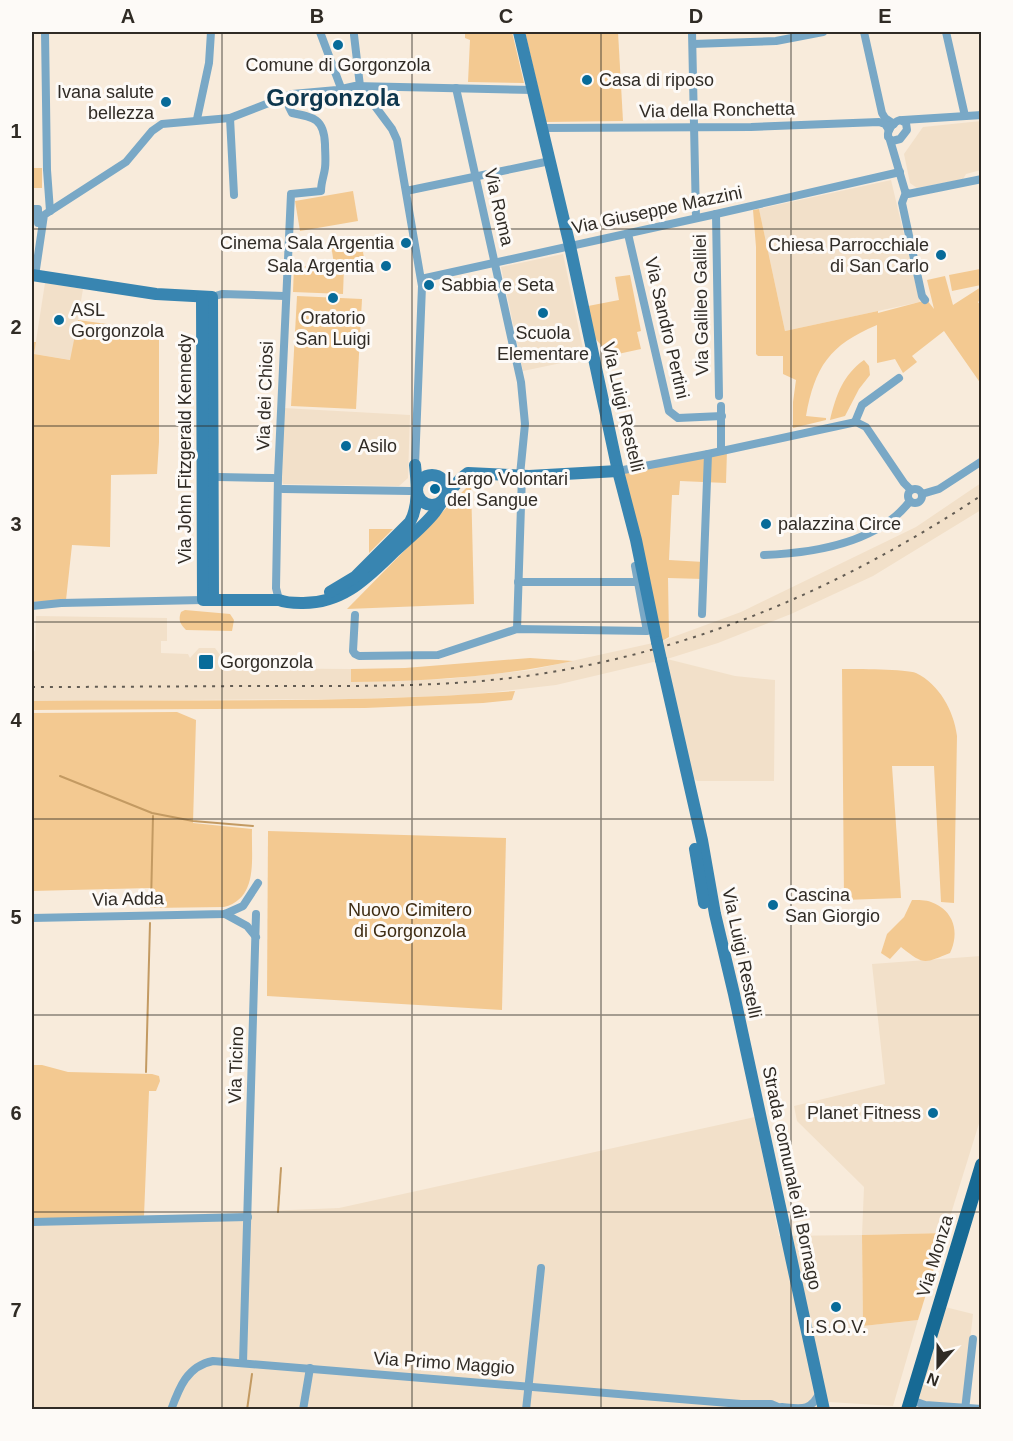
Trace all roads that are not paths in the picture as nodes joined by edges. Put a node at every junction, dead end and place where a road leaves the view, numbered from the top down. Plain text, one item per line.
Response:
1 (45, 32) edge
2 (211, 32) edge
3 (320, 32) edge
4 (519, 32) edge
5 (692, 32) edge
6 (823, 32) edge
7 (864, 32) edge
8 (946, 32) edge
9 (354, 33) edge
10 (693, 44) junction
11 (360, 86) junction
12 (341, 88) junction
13 (456, 88) junction
14 (533, 90) junction
15 (287, 101) junction
16 (981, 115) edge
17 (965, 116) junction
18 (230, 118) junction
19 (197, 119) junction
20 (921, 120) junction
21 (895, 125) junction
22 (542, 128) junction
23 (694, 128) junction
24 (904, 134) junction
25 (890, 140) junction
26 (897, 159) junction
27 (549, 161) junction
28 (900, 172) junction
29 (476, 176) junction
30 (981, 179) edge
31 (406, 191) junction
32 (906, 192) junction
33 (234, 195) dead end
34 (40, 213) edge
35 (716, 214) junction
36 (696, 218) junction
37 (628, 234) junction
38 (570, 246) junction
39 (495, 262) junction
40 (33, 267) edge
41 (421, 279) junction
42 (285, 296) junction
43 (207, 297) junction
44 (925, 300) dead end
45 (899, 378) dead end
46 (719, 396) dead end
47 (721, 406) dead end
48 (722, 416) junction
49 (855, 422) junction
50 (721, 451) junction
51 (708, 454) junction
52 (981, 461) edge
53 (415, 465) joint
54 (618, 471) junction
55 (521, 475) junction
56 (218, 477) dead end
57 (273, 478) dead end
58 (283, 489) dead end
59 (414, 490) junction
60 (911, 490) junction
61 (922, 494) junction
62 (444, 498) junction
63 (910, 501) junction
64 (764, 555) dead end
65 (635, 566) dead end
66 (518, 582) junction
67 (639, 582) junction
68 (208, 600) junction
69 (279, 600) junction
70 (32, 606) edge
71 (702, 614) dead end
72 (355, 615) dead end
73 (518, 629) junction
74 (258, 883) dead end
75 (238, 910) junction
76 (225, 914) junction
77 (256, 914) junction
78 (32, 918) edge
79 (240, 922) junction
80 (256, 938) junction
81 (741, 1031) joint
82 (981, 1165) edge
83 (248, 1217) junction
84 (32, 1222) edge
85 (541, 1268) dead end
86 (974, 1339) dead end
87 (243, 1363) junction
88 (310, 1368) junction
89 (528, 1386) junction
90 (820, 1391) junction
91 (741, 1404) junction
92 (909, 1405) edge
93 (784, 1408) edge
94 (965, 1409) edge
95 (981, 1409) edge
96 (171, 1410) edge
97 (303, 1410) edge
98 (526, 1410) edge
99 (755, 1410) edge
100 (824, 1410) edge

1 - 34 street
2 - 19 street
3 - 12 street
4 - 14 street, Via Luigi Restelli
5 - 10 street
6 - 10 street
7 - 21 street
8 - 17 street
9 - 11 street
10 - 23 street
11 - 12 street
11 - 13 street
11 - 31 street
12 - 15 street
13 - 14 street
13 - 29 street, Via Roma
14 - 22 street, Via Luigi Restelli
15 - 18 street
15 - 42 street, Via dei Chiosi
16 - 17 street, Via della Ronchetta
17 - 20 street, Via della Ronchetta
18 - 19 street
18 - 33 street
19 - 34 street
20 - 21 street, Via della Ronchetta
20 - 24 street
21 - 23 street, Via della Ronchetta
21 - 24 street
21 - 25 street
22 - 23 street, Via della Ronchetta
22 - 27 street, Via Luigi Restelli
23 - 36 street
24 - 25 street
24 - 26 street
25 - 26 street
26 - 28 street
27 - 29 street
27 - 38 street, Via Luigi Restelli
28 - 32 street
28 - 35 street, Via Giuseppe Mazzini
29 - 31 street
29 - 39 street, Via Roma
30 - 32 street
31 - 41 street
32 - 44 street
34 - 40 street
34 - 40 street
35 - 36 street, Via Giuseppe Mazzini
35 - 46 street, Via Galileo Galilei
36 - 37 street, Via Giuseppe Mazzini
37 - 38 street, Via Giuseppe Mazzini
37 - 48 street, Via Sandro Pertini
38 - 39 street, Via Giuseppe Mazzini
38 - 54 street, Via Luigi Restelli
39 - 41 street, Via Giuseppe Mazzini
39 - 55 street, Via Roma
40 - 43 street
41 - 53 street
42 - 43 street
42 - 69 street, Via dei Chiosi
43 - 68 street, Via John Fitzgerald Kennedy
45 - 49 street
47 - 48 street
48 - 50 street
49 - 50 street
49 - 60 street
50 - 51 street
51 - 54 street
51 - 71 street
52 - 61 street
53 - 59 street
54 - 55 street
54 - 81 street, Via Luigi Restelli, bridge
55 - 62 street
55 - 66 street, Via Roma
56 - 57 street
58 - 59 street
59 - 62 street
59 - 62 street
59 - 69 street
60 - 61 street
60 - 63 street
61 - 63 street
62 - 69 street
63 - 64 street
65 - 67 street
66 - 67 street
66 - 73 street, Via Roma
67 - 73 street
68 - 69 street
68 - 70 street
72 - 73 street
74 - 75 street
75 - 76 street, Via Adda
75 - 77 street, Via Adda
76 - 78 street, Via Adda
76 - 79 street, Via Adda
77 - 79 street
77 - 80 street, Via Ticino
79 - 80 street, Via Adda
80 - 83 street, Via Ticino
81 - 90 street, Strada comunale di Bornago
82 - 92 main road, Via Monza
83 - 84 street
83 - 87 street, Via Ticino
85 - 89 street
86 - 94 street
87 - 88 street, Via Primo Maggio
87 - 96 street, Via Primo Maggio
88 - 89 street, Via Primo Maggio
88 - 97 street
89 - 91 street, Via Primo Maggio
89 - 98 street
90 - 93 street, Via Primo Maggio
90 - 100 street, Strada comunale di Bornago
91 - 93 street, Via Primo Maggio
91 - 99 street, Via Primo Maggio
92 - 94 street
94 - 95 street

